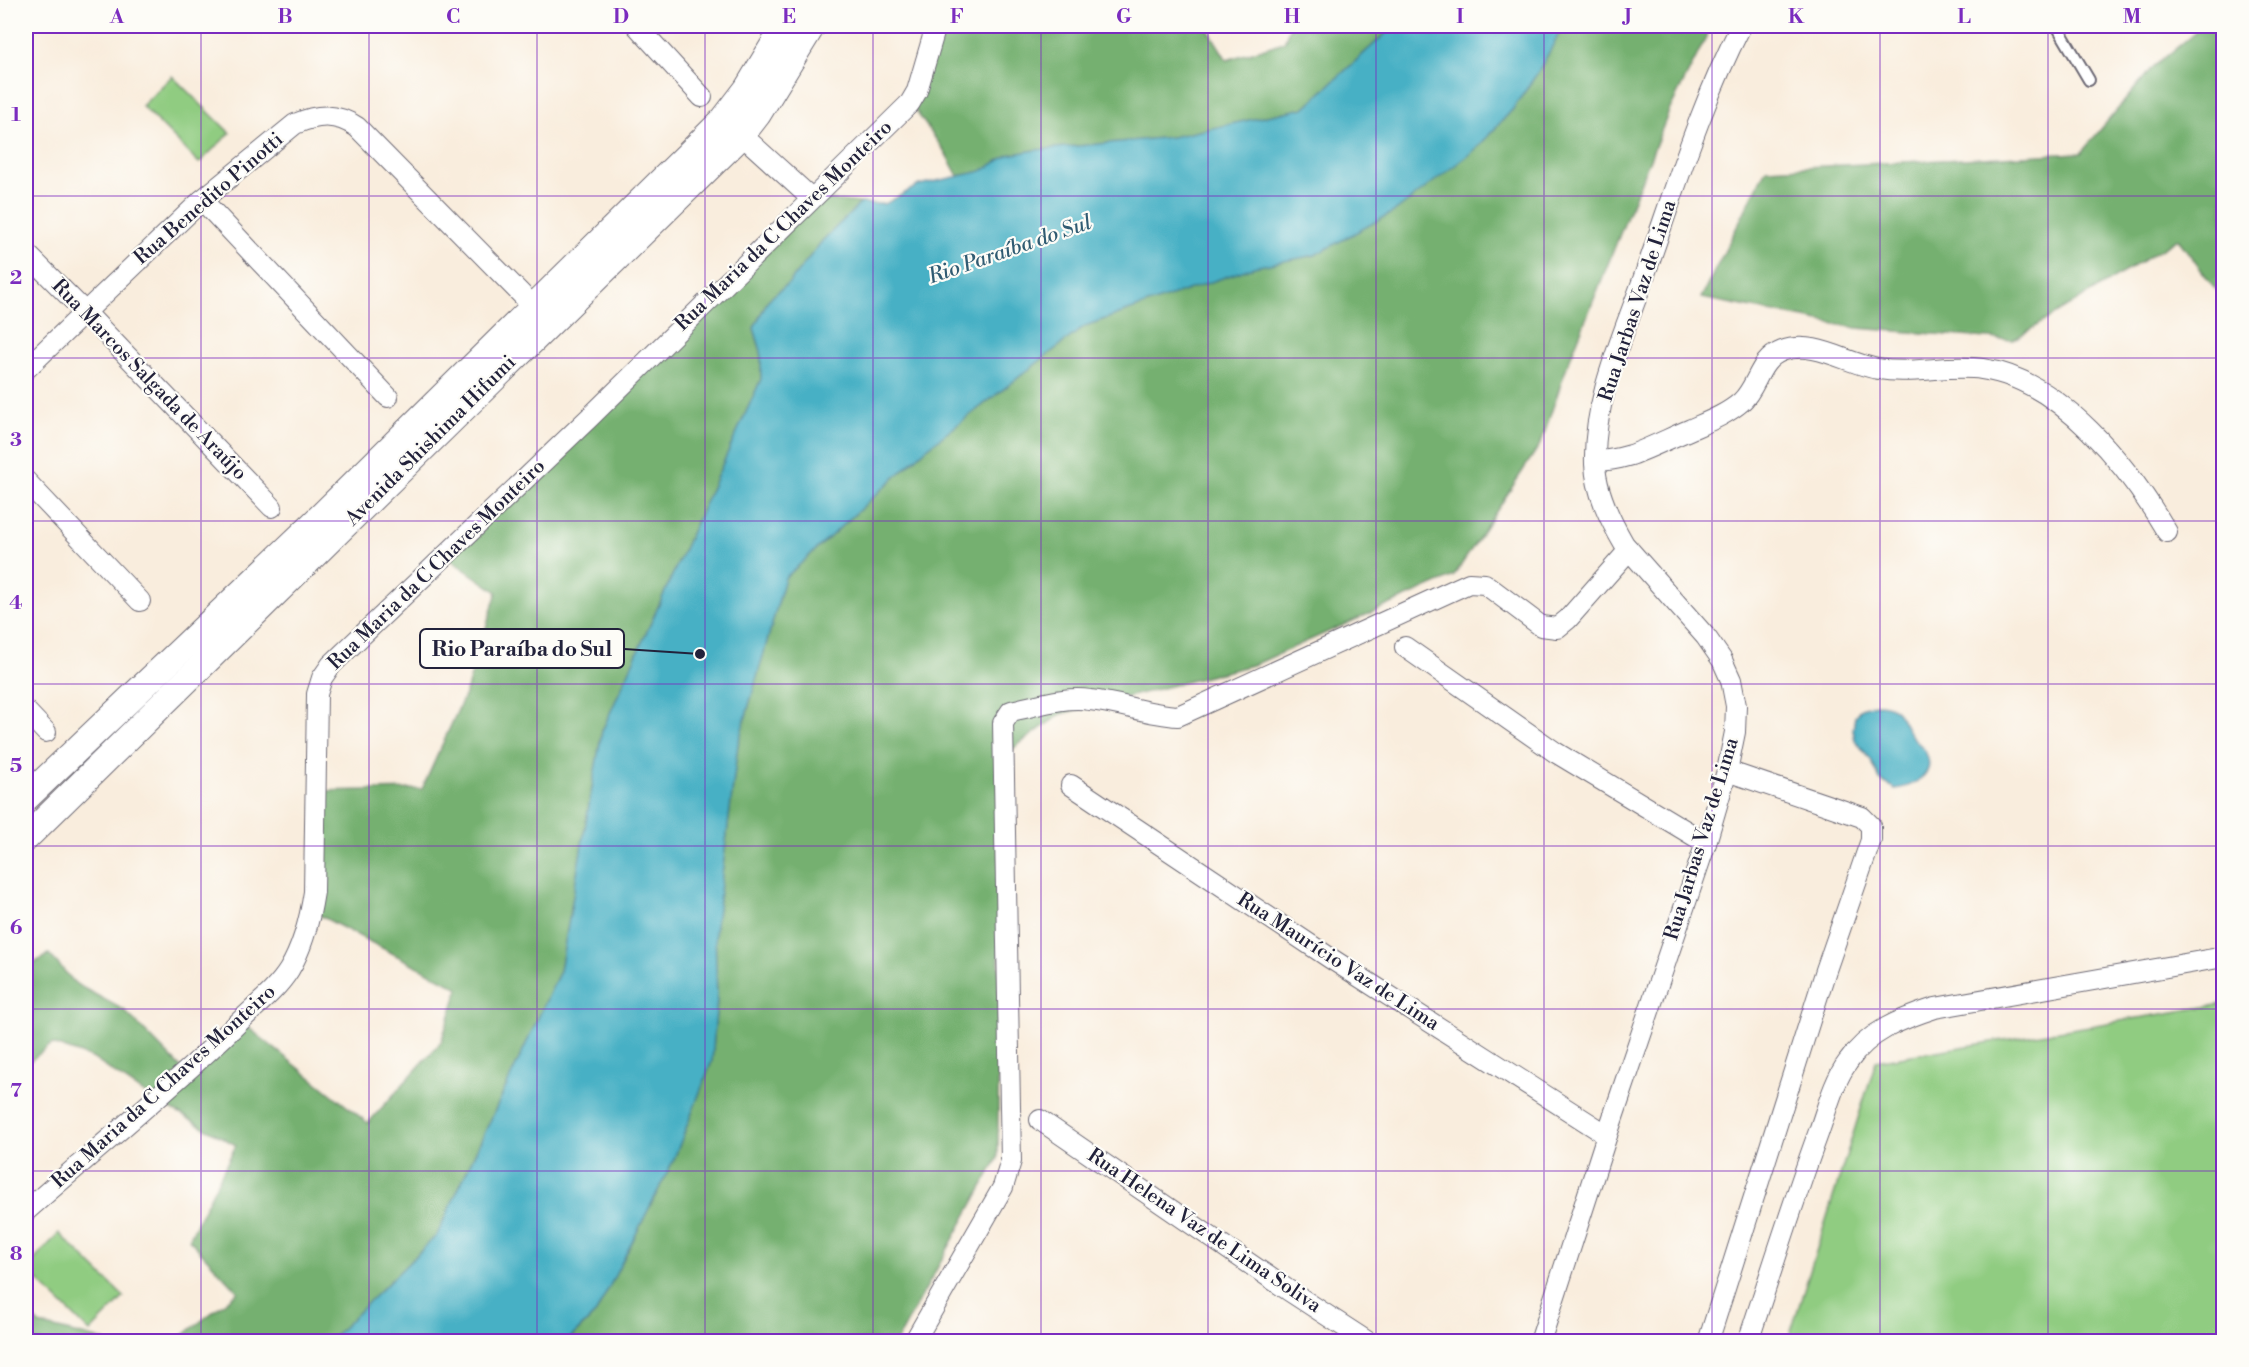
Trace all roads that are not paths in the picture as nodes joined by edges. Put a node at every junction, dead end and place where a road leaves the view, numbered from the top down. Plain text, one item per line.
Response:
1 (637, 26) edge
2 (785, 26) edge
3 (812, 26) edge
4 (936, 26) edge
5 (1741, 26) edge
6 (2057, 26) edge
7 (2089, 80) dead end
8 (702, 97) dead end
9 (732, 127) junction
10 (811, 198) junction
11 (202, 200) junction
12 (26, 253) edge
13 (533, 306) junction
14 (85, 312) junction
15 (26, 369) edge
16 (388, 397) dead end
17 (1595, 462) junction
18 (26, 481) edge
19 (272, 507) dead end
20 (2168, 532) dead end
21 (1629, 550) junction
22 (140, 601) dead end
23 (1405, 647) dead end
24 (26, 711) edge
25 (46, 732) dead end
26 (1727, 771) junction
27 (1071, 785) dead end
28 (26, 798) edge
29 (26, 838) edge
30 (1706, 843) junction
31 (2223, 957) edge
32 (1040, 1120) dead end
33 (1607, 1135) junction
34 (26, 1211) edge
35 (914, 1341) edge
36 (1368, 1341) edge
37 (1540, 1341) edge
38 (1708, 1341) edge
39 (1748, 1341) edge

1 - 8 street
2 - 9 street, Avenida Shishima Hifumi
3 - 9 street, Avenida Shishima Hifumi
4 - 10 street, Rua Maria da C Chaves Monteiro
5 - 17 street, Rua Jarbas Vaz de Lima
6 - 7 lane
9 - 10 street
9 - 13 street, Avenida Shishima Hifumi
9 - 29 street, Avenida Shishima Hifumi
10 - 34 street, Rua Maria da C Chaves Monteiro
11 - 13 street, Rua Benedito Pinotti
11 - 14 street, Rua Benedito Pinotti
11 - 16 street
12 - 14 street, Rua Marcos Salgada de Araújo
13 - 28 street, Avenida Shishima Hifumi
14 - 15 street, Rua Benedito Pinotti
14 - 19 street, Rua Marcos Salgada de Araújo
17 - 20 street
17 - 21 street, Rua Jarbas Vaz de Lima
18 - 22 street
21 - 26 street, Rua Jarbas Vaz de Lima
21 - 35 street
23 - 30 street
24 - 25 street
26 - 30 street, Rua Jarbas Vaz de Lima
26 - 38 street
27 - 33 street, Rua Maurício Vaz de Lima
30 - 33 street, Rua Jarbas Vaz de Lima
31 - 39 street
32 - 36 street, Rua Helena Vaz de Lima Soliva
33 - 37 street, Rua Jarbas Vaz de Lima

